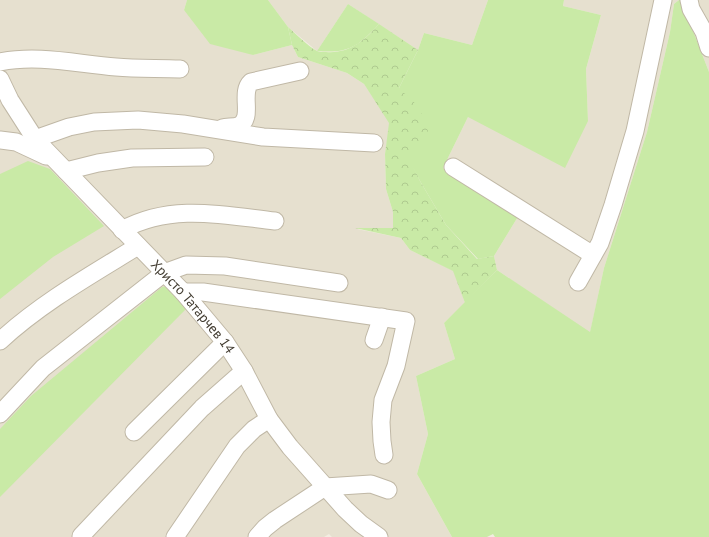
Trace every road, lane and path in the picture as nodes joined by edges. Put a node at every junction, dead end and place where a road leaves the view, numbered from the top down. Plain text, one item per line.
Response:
1 (663, 0) edge
2 (689, 0) edge
3 (706, 32) edge
4 (709, 48) edge
5 (0, 62) edge
6 (180, 69) dead end
7 (300, 71) dead end
8 (0, 79) edge
9 (5, 98) edge
10 (206, 128) junction
11 (35, 139) junction
12 (0, 140) edge
13 (374, 143) dead end
14 (205, 157) dead end
15 (60, 165) junction
16 (452, 167) dead end
17 (275, 221) dead end
18 (122, 230) junction
19 (138, 246) junction
20 (593, 255) junction
21 (164, 273) junction
22 (578, 282) dead end
23 (338, 283) dead end
24 (183, 292) junction
25 (382, 317) junction
26 (374, 340) dead end
27 (0, 341) edge
28 (225, 342) junction
29 (244, 371) junction
30 (0, 414) edge
31 (269, 419) junction
32 (134, 432) dead end
33 (384, 455) dead end
34 (325, 487) junction
35 (388, 490) dead end
36 (81, 536) dead end
37 (175, 537) edge
38 (257, 537) edge
39 (379, 537) edge

1 - 20 street
2 - 3 street
3 - 4 street
5 - 6 street
7 - 10 street
8 - 9 street, Христо Татарчев 14
9 - 11 street, Христо Татарчев 14
10 - 11 street
10 - 13 street
11 - 15 street, Христо Татарчев 14
12 - 15 street
14 - 15 street
15 - 18 street, Христо Татарчев 14
16 - 20 street
17 - 18 street
18 - 19 street, Христо Татарчев 14
19 - 21 street, Христо Татарчев 14
19 - 27 street
20 - 22 street
21 - 23 street
21 - 24 street, Христо Татарчев 14
21 - 30 street
24 - 25 street
24 - 28 street, Христо Татарчев 14
25 - 26 street
25 - 33 street
28 - 29 street, Христо Татарчев 14
28 - 32 street
29 - 31 street, Христо Татарчев 14
29 - 36 street
31 - 34 street, Христо Татарчев 14
31 - 37 street
34 - 35 street
34 - 38 street
34 - 39 street, Христо Татарчев 14

